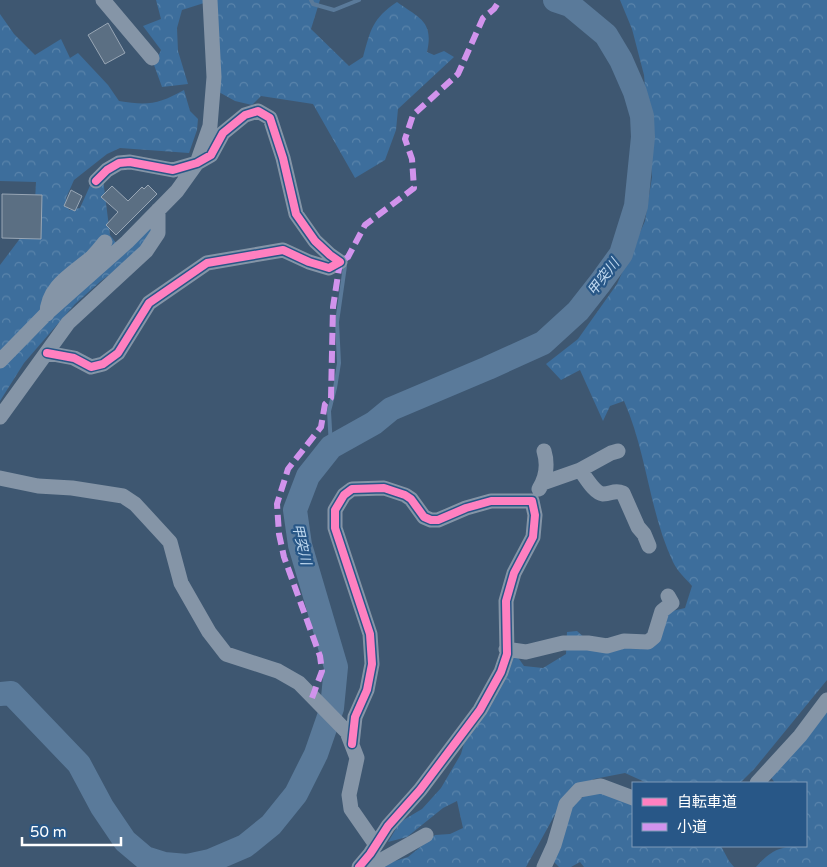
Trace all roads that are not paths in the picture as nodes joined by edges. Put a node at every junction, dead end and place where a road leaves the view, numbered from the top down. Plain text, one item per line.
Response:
1 (103, 0) edge
2 (210, 0) edge
3 (152, 58) dead end
4 (197, 163) junction
5 (96, 180) dead end
6 (158, 210) junction
7 (105, 242) dead end
8 (46, 314) junction
9 (47, 353) junction
10 (0, 361) edge
11 (0, 417) edge
12 (544, 451) dead end
13 (618, 451) dead end
14 (580, 470) junction
15 (0, 478) edge
16 (543, 483) junction
17 (532, 501) junction
18 (648, 546) dead end
19 (668, 596) dead end
20 (506, 649) junction
21 (827, 700) edge
22 (350, 738) junction
23 (758, 782) edge
24 (632, 798) edge
25 (426, 835) dead end
26 (376, 845) junction
27 (361, 866) edge
28 (544, 867) edge

1 - 3 street
2 - 4 street
4 - 5 street
4 - 6 street
4 - 9 street
6 - 8 street
6 - 9 street
7 - 8 street
8 - 10 street
9 - 11 street
12 - 16 street
13 - 14 street
14 - 16 street
14 - 18 street
15 - 22 street
16 - 17 street
17 - 20 street
17 - 22 street
19 - 20 street
20 - 26 street
21 - 23 street
22 - 26 street
24 - 28 street
25 - 27 street
26 - 27 street

